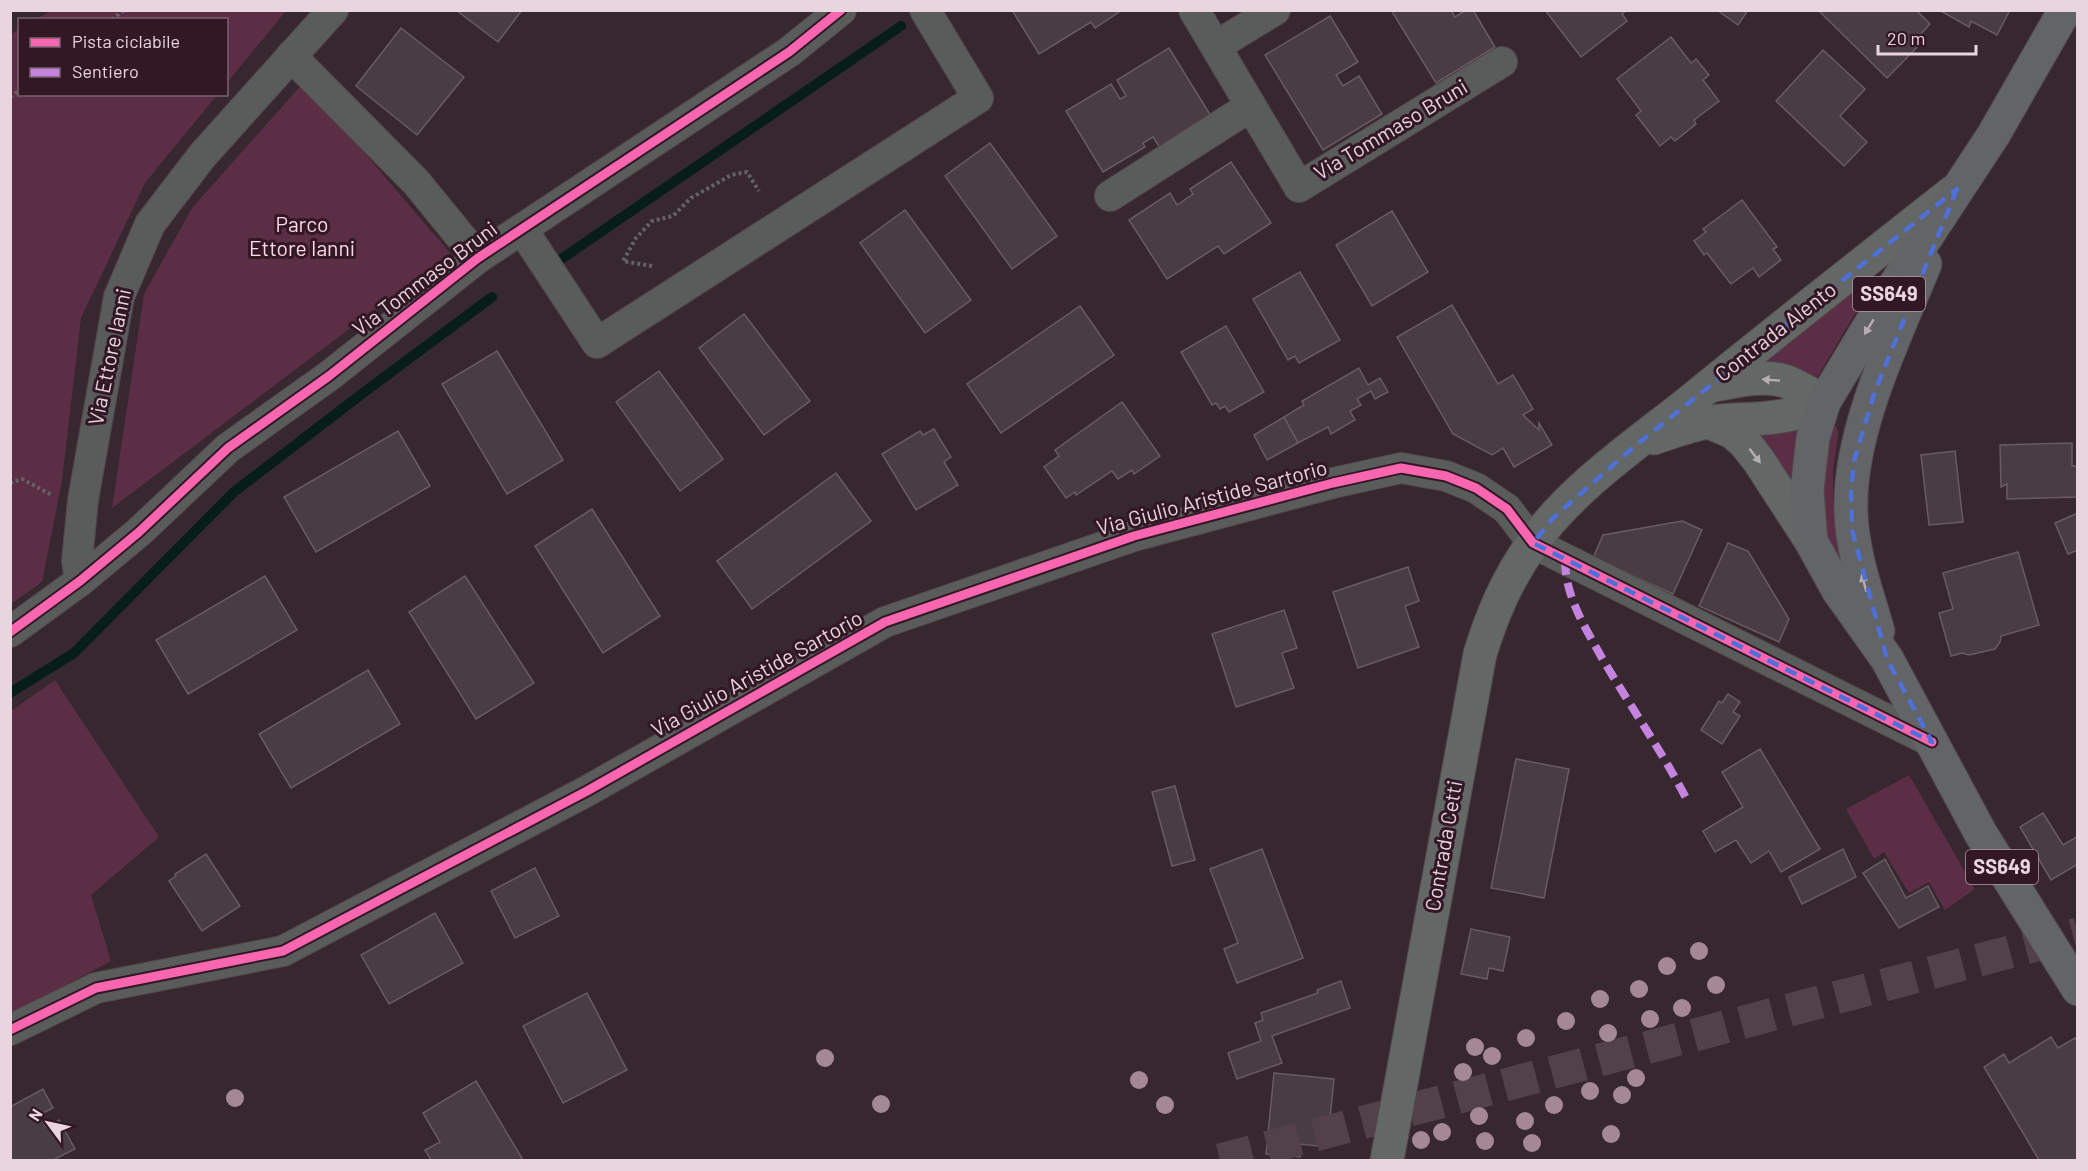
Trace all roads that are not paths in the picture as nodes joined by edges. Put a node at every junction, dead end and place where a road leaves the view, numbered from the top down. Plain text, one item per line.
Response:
1 (333, 10) edge
2 (841, 10) edge
3 (925, 10) edge
4 (1194, 10) edge
5 (1275, 10) edge
6 (2064, 10) edge
7 (1216, 46) junction
8 (291, 56) junction
9 (1502, 62) dead end
10 (1251, 106) junction
11 (1957, 189) junction
12 (1110, 196) dead end
13 (522, 229) junction
14 (478, 258) junction
15 (1886, 362) junction
16 (1708, 387) junction
17 (1824, 402) junction
18 (1709, 422) junction
19 (1636, 445) junction
20 (1854, 461) junction
21 (1811, 541) junction
22 (1533, 543) junction
23 (80, 580) junction
24 (10, 632) edge
25 (1887, 659) junction
26 (1932, 742) junction
27 (2074, 974) edge
28 (10, 1030) edge
29 (1387, 1161) edge

1 - 8 street, Via Ettore Ianni
2 - 13 street, Via Tommaso Bruni
3 - 13 street
4 - 7 street, Via Tommaso Bruni
5 - 7 street
6 - 11 main road, SS649
7 - 10 street, Via Tommaso Bruni
8 - 14 street
8 - 23 street, Via Ettore Ianni
9 - 10 street, Via Tommaso Bruni
10 - 12 street
11 - 15 main road, SS649
11 - 16 main road, Contrada Alento
11 -> 17 main road, SS649
13 - 14 street, Via Tommaso Bruni
14 - 23 street, Via Tommaso Bruni
15 - 17 main road, SS649
15 - 20 main road, SS649
17 -> 16 main road, Contrada Alento
16 - 19 main road, Contrada Alento
17 - 18 main road, Contrada Alento
17 - 20 main road, SS649
17 - 21 main road, SS649
18 - 19 main road, Contrada Alento
18 -> 21 main road
19 - 22 main road, Contrada Alento
25 -> 20 main road, SS649
21 - 25 main road, SS649
22 - 26 street
22 - 28 street, Via Giulio Aristide Sartorio
22 - 29 main road, Contrada Cetti
23 - 24 street
25 - 26 main road, SS649
26 - 27 main road, SS649

